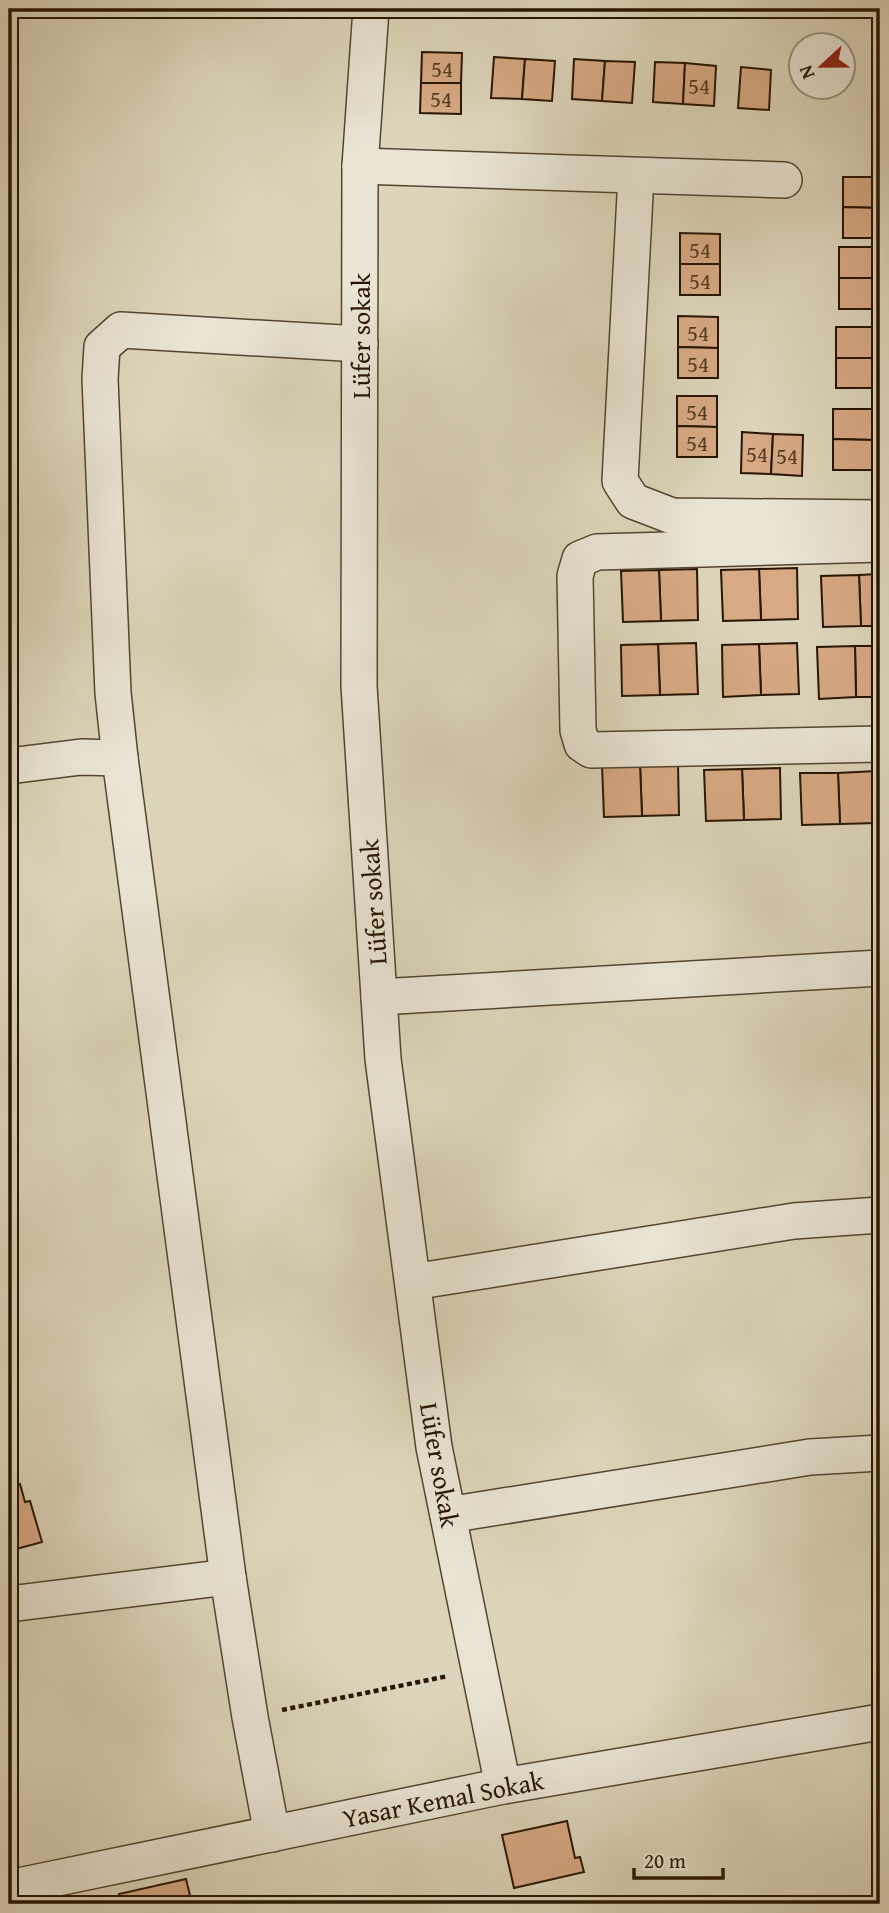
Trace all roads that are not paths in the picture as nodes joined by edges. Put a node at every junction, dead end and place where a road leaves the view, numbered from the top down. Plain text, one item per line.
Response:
1 (371, 9) edge
2 (360, 166) junction
3 (636, 176) junction
4 (784, 180) dead end
5 (359, 344) junction
6 (880, 518) edge
7 (880, 544) edge
8 (880, 744) edge
9 (120, 758) junction
10 (9, 766) edge
11 (880, 968) edge
12 (379, 997) junction
13 (880, 1215) edge
14 (413, 1282) junction
15 (880, 1453) edge
16 (448, 1515) junction
17 (228, 1577) junction
18 (9, 1604) edge
19 (880, 1722) edge
20 (503, 1786) junction
21 (272, 1834) junction
22 (9, 1888) edge

1 - 2 street, Lüfer sokak
2 - 3 street
2 - 5 street, Lüfer sokak
3 - 4 street
3 - 6 street
5 - 9 street
5 - 12 street, Lüfer sokak
7 - 8 street
9 - 10 street
9 - 17 street
11 - 12 street
12 - 14 street, Lüfer sokak
13 - 14 street
14 - 16 street, Lüfer sokak
15 - 16 street
16 - 20 street, Lüfer sokak
17 - 18 street
17 - 21 street
19 - 20 street, Yasar Kemal Sokak
20 - 21 street, Yasar Kemal Sokak
21 - 22 street, Yasar Kemal Sokak

